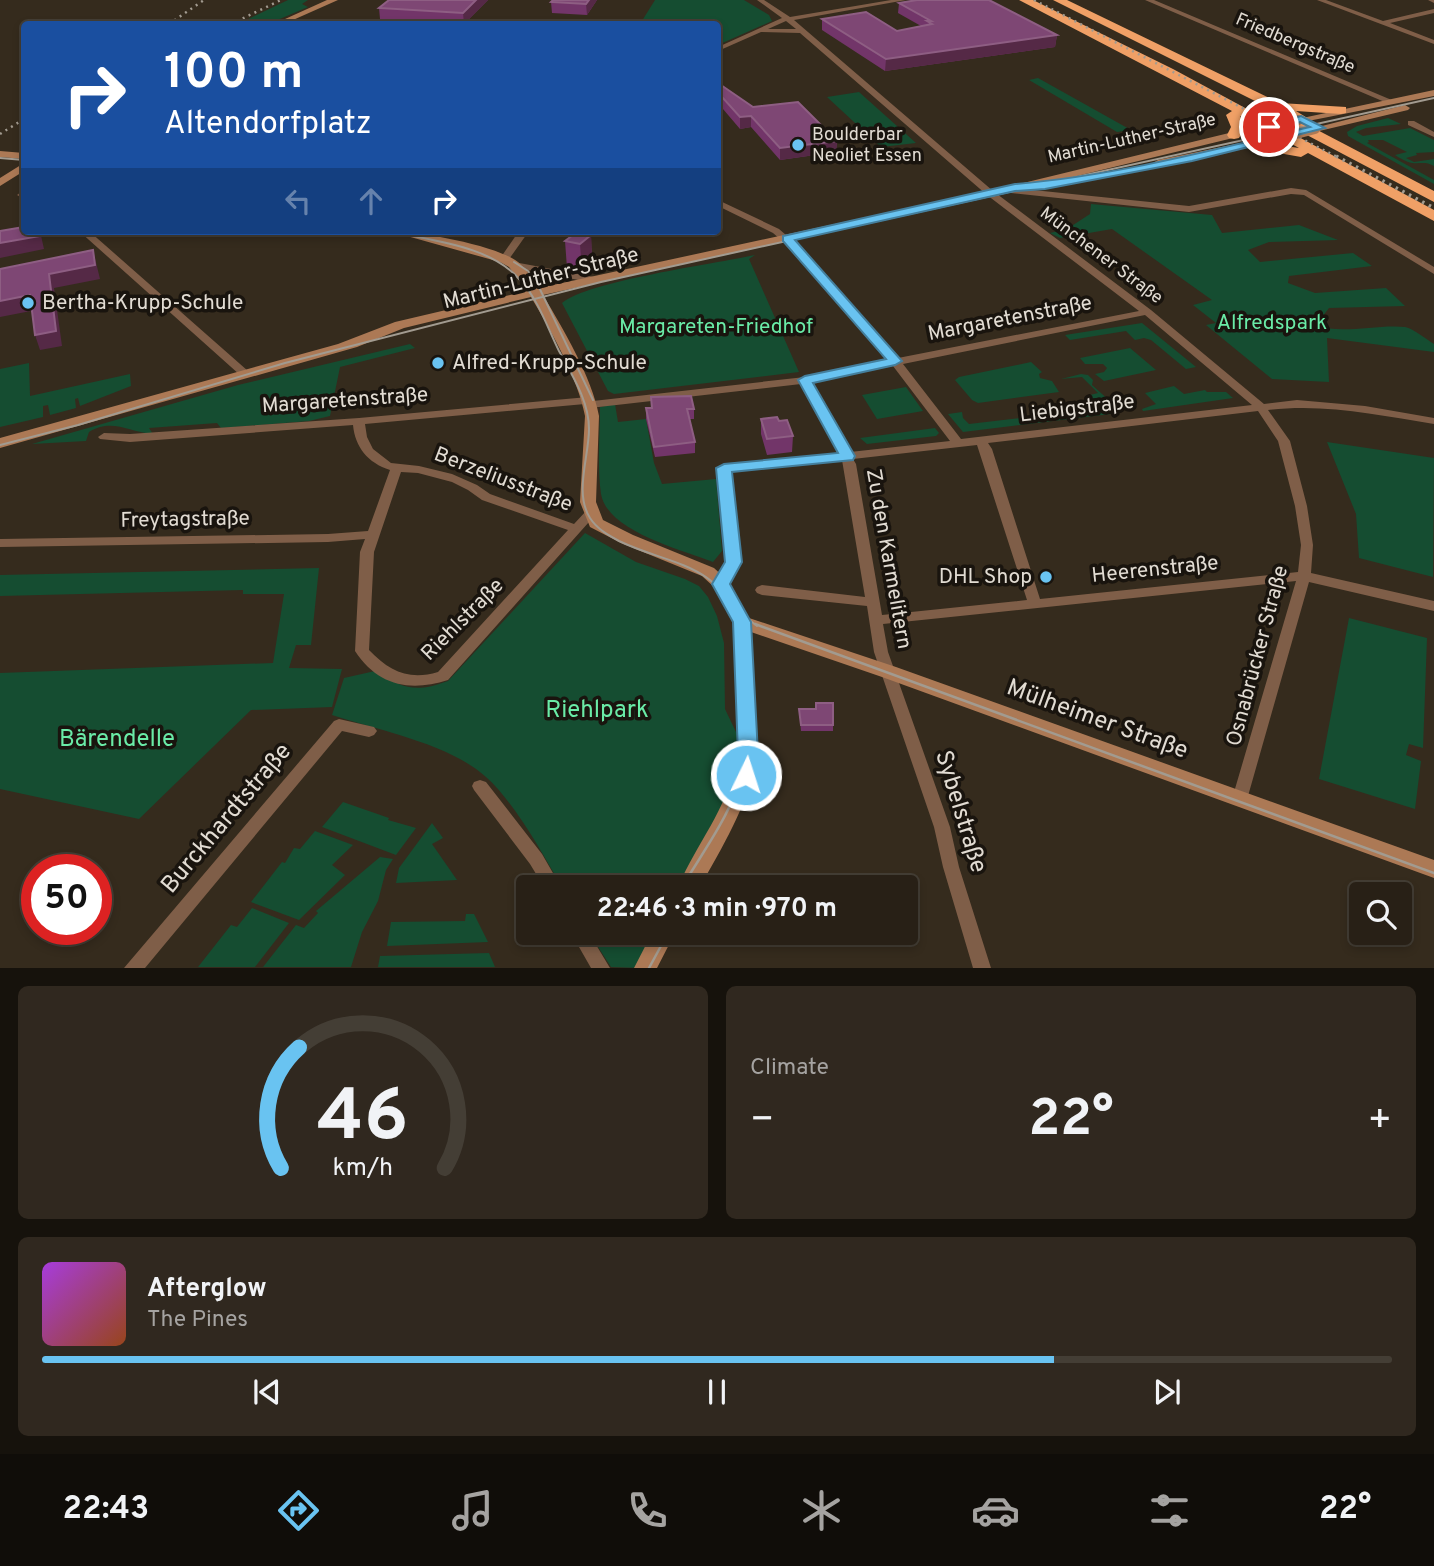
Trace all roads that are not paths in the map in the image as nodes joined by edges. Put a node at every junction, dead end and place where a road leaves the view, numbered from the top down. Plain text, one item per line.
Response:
1 (334, 0) edge
2 (760, 0) edge
3 (903, 0) edge
4 (1014, 0) edge
5 (1024, 0) edge
6 (1047, 0) edge
7 (1058, 0) edge
8 (1148, 0) edge
9 (1320, 0) edge
10 (1434, 11) edge
11 (789, 20) junction
12 (285, 21) edge
13 (1383, 23) junction
14 (759, 31) junction
15 (803, 31) junction
16 (1434, 42) edge
17 (721, 48) edge
18 (1434, 93) edge
19 (1434, 100) edge
20 (1390, 101) junction
21 (1269, 102) junction
22 (1233, 115) junction
23 (1342, 117) junction
24 (1300, 119) junction
25 (1411, 123) dead end
26 (1260, 129) junction
27 (1317, 129) junction
28 (1234, 135) junction
29 (1434, 135) edge
30 (1279, 139) junction
31 (1343, 141) junction
32 (1255, 145) junction
33 (1301, 153) junction
34 (21, 168) edge
35 (0, 183) edge
36 (1051, 184) junction
37 (1010, 189) junction
38 (1434, 189) edge
39 (990, 193) junction
40 (1058, 197) junction
41 (1434, 197) edge
42 (721, 205) edge
43 (1434, 216) edge
44 (1434, 223) edge
45 (27, 235) edge
46 (89, 235) edge
47 (411, 235) edge
48 (522, 235) edge
49 (787, 239) junction
50 (0, 240) edge
51 (509, 262) junction
52 (1434, 271) edge
53 (594, 280) junction
54 (538, 298) junction
55 (1147, 312) junction
56 (895, 361) junction
57 (244, 373) junction
58 (805, 380) junction
59 (589, 403) junction
60 (1261, 406) junction
61 (359, 421) junction
62 (1434, 421) edge
63 (104, 437) dead end
64 (980, 440) junction
65 (0, 443) edge
66 (958, 443) junction
67 (847, 456) junction
68 (397, 469) junction
69 (591, 513) junction
70 (577, 529) junction
71 (370, 535) junction
72 (0, 543) edge
73 (1304, 576) junction
74 (721, 584) junction
75 (762, 590) dead end
76 (873, 602) junction
77 (1035, 604) junction
78 (1434, 606) edge
79 (877, 620) junction
80 (742, 622) junction
81 (889, 672) junction
82 (369, 731) dead end
83 (480, 786) dead end
84 (1240, 799) junction
85 (1434, 869) edge
86 (546, 875) edge
87 (695, 875) edge
88 (587, 945) edge
89 (657, 945) edge
90 (133, 968) edge
91 (601, 968) edge
92 (645, 968) edge
93 (982, 968) edge

1 - 12 main road
2 - 11 street, Münchener Straße
3 - 11 street
4 - 22 highway
5 - 43 highway
6 - 41 highway
7 - 21 highway
8 - 20 street, Friedbergstraße
9 - 13 street
10 - 13 street
11 - 14 street
11 - 15 street, Münchener Straße
13 - 16 street
14 - 15 street
14 - 17 street
15 - 39 street, Münchener Straße
18 - 20 main road
19 - 23 main road
20 - 23 main road
21 - 23 highway
21 - 24 highway
22 - 26 highway
22 - 28 highway
23 - 24 main road, Martin-Luther-Straße
23 - 27 main road, Martin-Luther-Straße
23 - 31 highway
24 - 26 main road, Martin-Luther-Straße, bridge
24 - 27 main road
25 - 29 street
26 - 28 main road, Martin-Luther-Straße
26 - 30 main road
27 - 30 main road, Martin-Luther-Straße, bridge
27 - 31 highway
28 - 37 main road, Martin-Luther-Straße
30 - 32 main road, Martin-Luther-Straße
30 - 33 highway
31 - 38 highway
32 - 33 highway
32 - 36 main road, Martin-Luther-Straße
33 - 44 highway
34 - 35 main road
36 - 37 main road, Martin-Luther-Straße
36 - 40 street
37 - 39 main road, Martin-Luther-Straße
37 - 40 street
39 - 49 main road, Martin-Luther-Straße
39 - 55 street, Münchener Straße
40 - 52 street
42 - 49 street
45 - 50 street
46 - 57 street
47 - 51 main road
48 - 51 street
49 - 53 main road, Martin-Luther-Straße
49 - 54 main road, Martin-Luther-Straße
49 - 56 street
51 - 53 street
51 - 54 main road
53 - 54 main road, Martin-Luther-Straße
54 - 57 main road, Martin-Luther-Straße
54 - 59 main road
55 - 56 street, Margaretenstraße
55 - 60 street, Münchener Straße
56 - 58 street, Margaretenstraße
56 - 66 street
57 - 65 main road, Martin-Luther-Straße
58 - 59 street, Margaretenstraße
58 - 67 street, Zu den Karmelitern
59 - 61 street, Margaretenstraße
59 - 69 main road
60 - 62 street, Liebigstraße
60 - 64 street, Liebigstraße
60 - 73 street, Osnabrücker Straße
61 - 63 street, Margaretenstraße
61 - 68 street, Berzeliusstraße
64 - 66 street, Liebigstraße
64 - 77 street
66 - 67 street, Liebigstraße
67 - 74 street, Liebigstraße
67 - 76 street, Zu den Karmelitern
68 - 70 street, Berzeliusstraße
68 - 71 street, Riehlstraße
69 - 70 street, Riehlstraße
69 - 74 main road
70 - 71 street, Riehlstraße
71 - 72 street, Freytagstraße
73 - 77 street, Heerenstraße
73 - 78 street, Heerenstraße
73 - 84 street, Osnabrücker Straße
74 - 80 main road
75 - 76 street
76 - 79 street, Zu den Karmelitern
77 - 79 street, Heerenstraße
79 - 81 street, Zu den Karmelitern
80 - 81 main road, Mülheimer Straße
80 - 87 main road
81 - 84 main road, Mülheimer Straße
81 - 93 street, Sybelstraße
82 - 90 street, Burckhardtstraße
83 - 86 street
84 - 85 main road, Mülheimer Straße
88 - 91 street
89 - 92 main road

